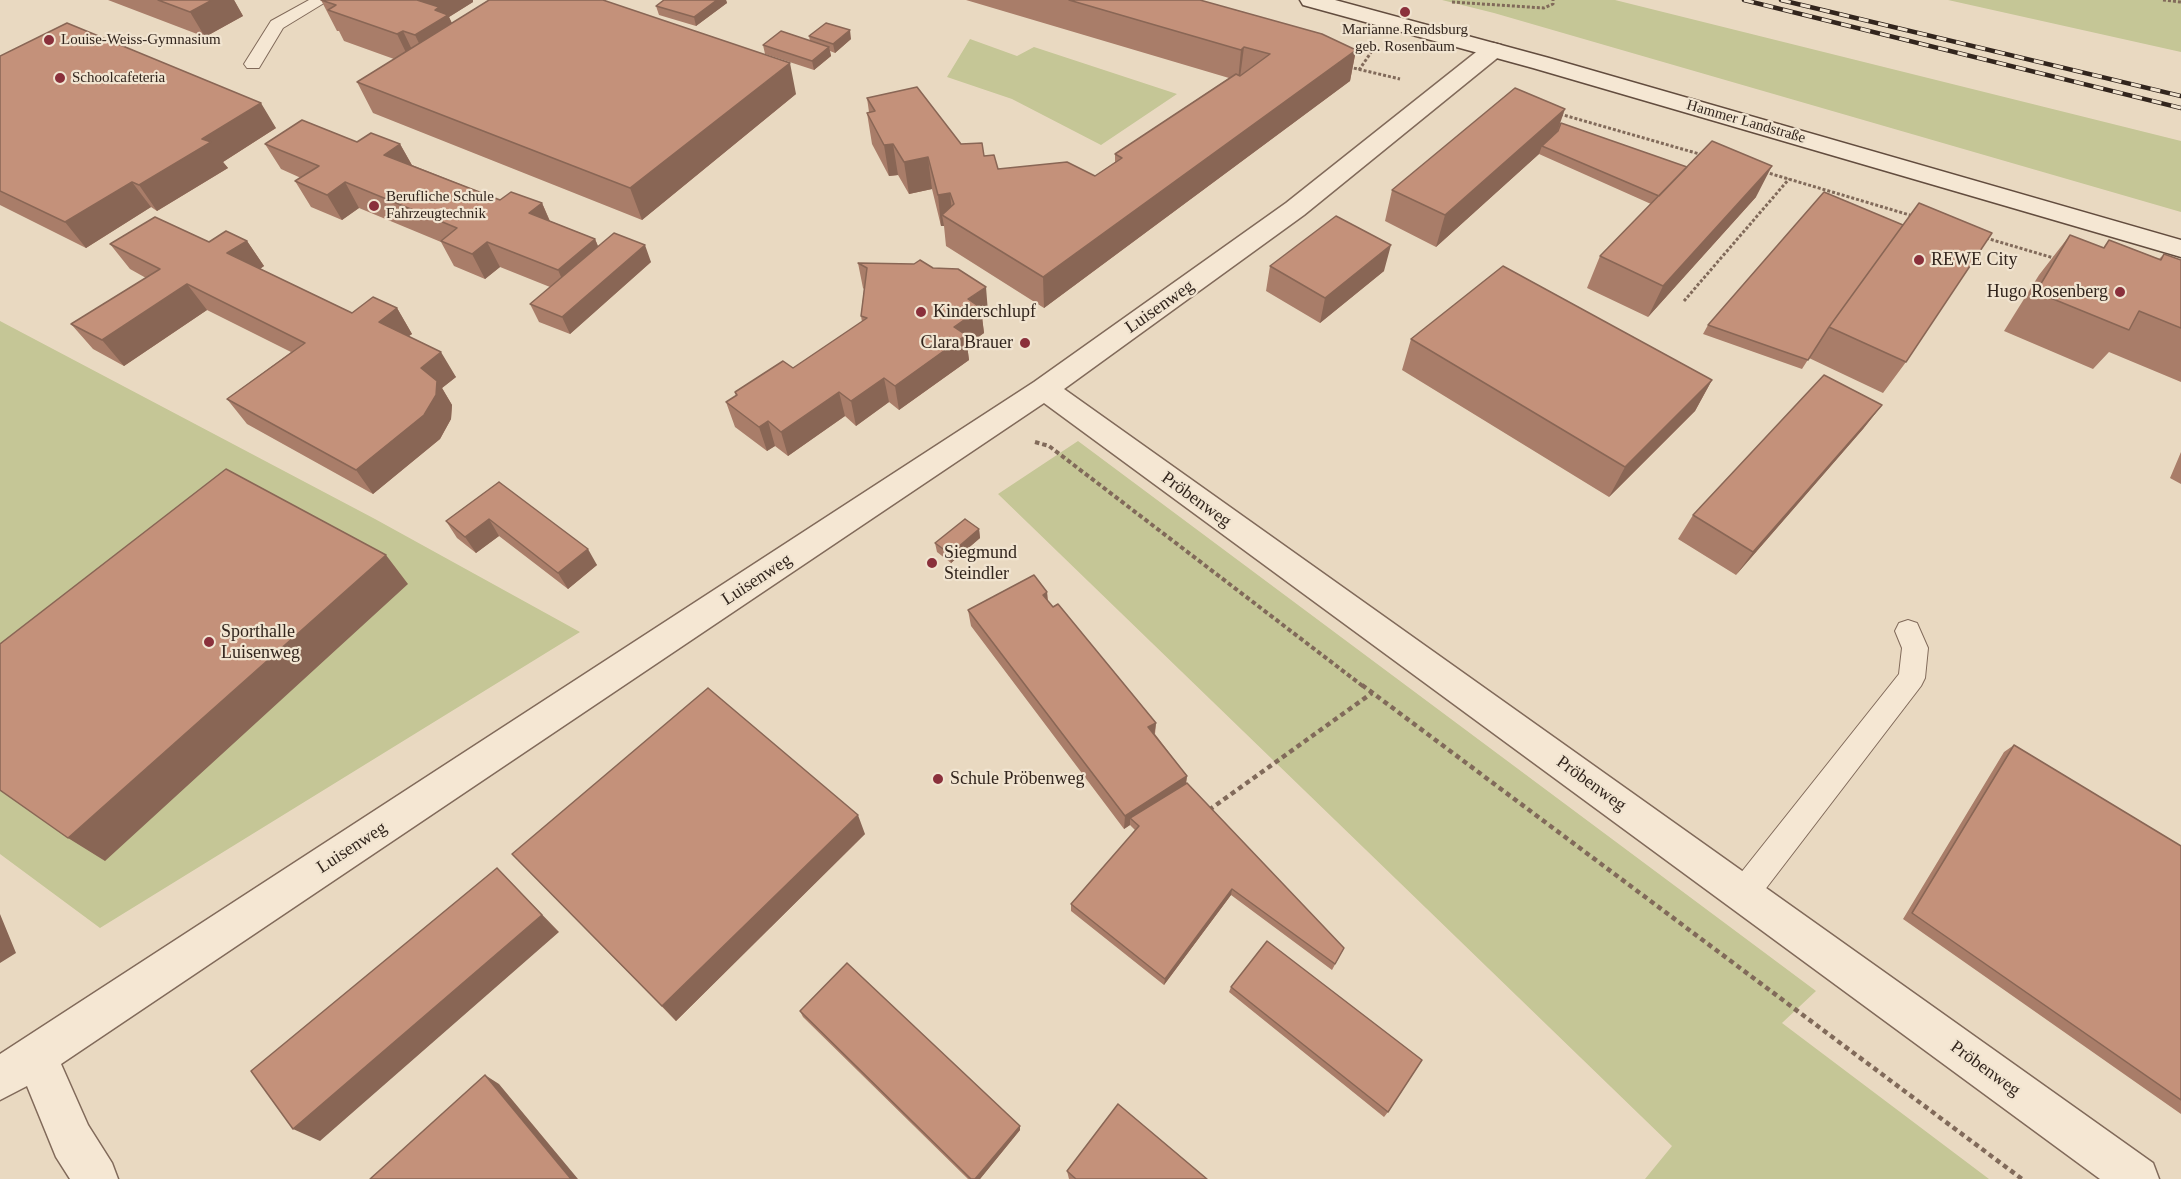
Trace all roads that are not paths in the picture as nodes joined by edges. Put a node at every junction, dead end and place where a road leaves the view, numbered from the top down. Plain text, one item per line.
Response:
1 (321, 0) edge
2 (1311, 0) edge
3 (1493, 50) junction
4 (253, 64) dead end
5 (2181, 249) edge
6 (1044, 389) junction
7 (1908, 631) dead end
8 (1743, 894) junction
9 (36, 1056) junction
10 (0, 1079) edge
11 (96, 1179) edge
12 (2137, 1179) edge

1 - 4 lane
2 - 3 street, Hammer Landstraße
3 - 5 street, Hammer Landstraße
3 - 6 street, Luisenweg
6 - 8 street, Pröbenweg
6 - 9 street, Luisenweg
7 - 8 lane
8 - 12 street, Pröbenweg
9 - 10 street, Luisenweg
9 - 11 street

